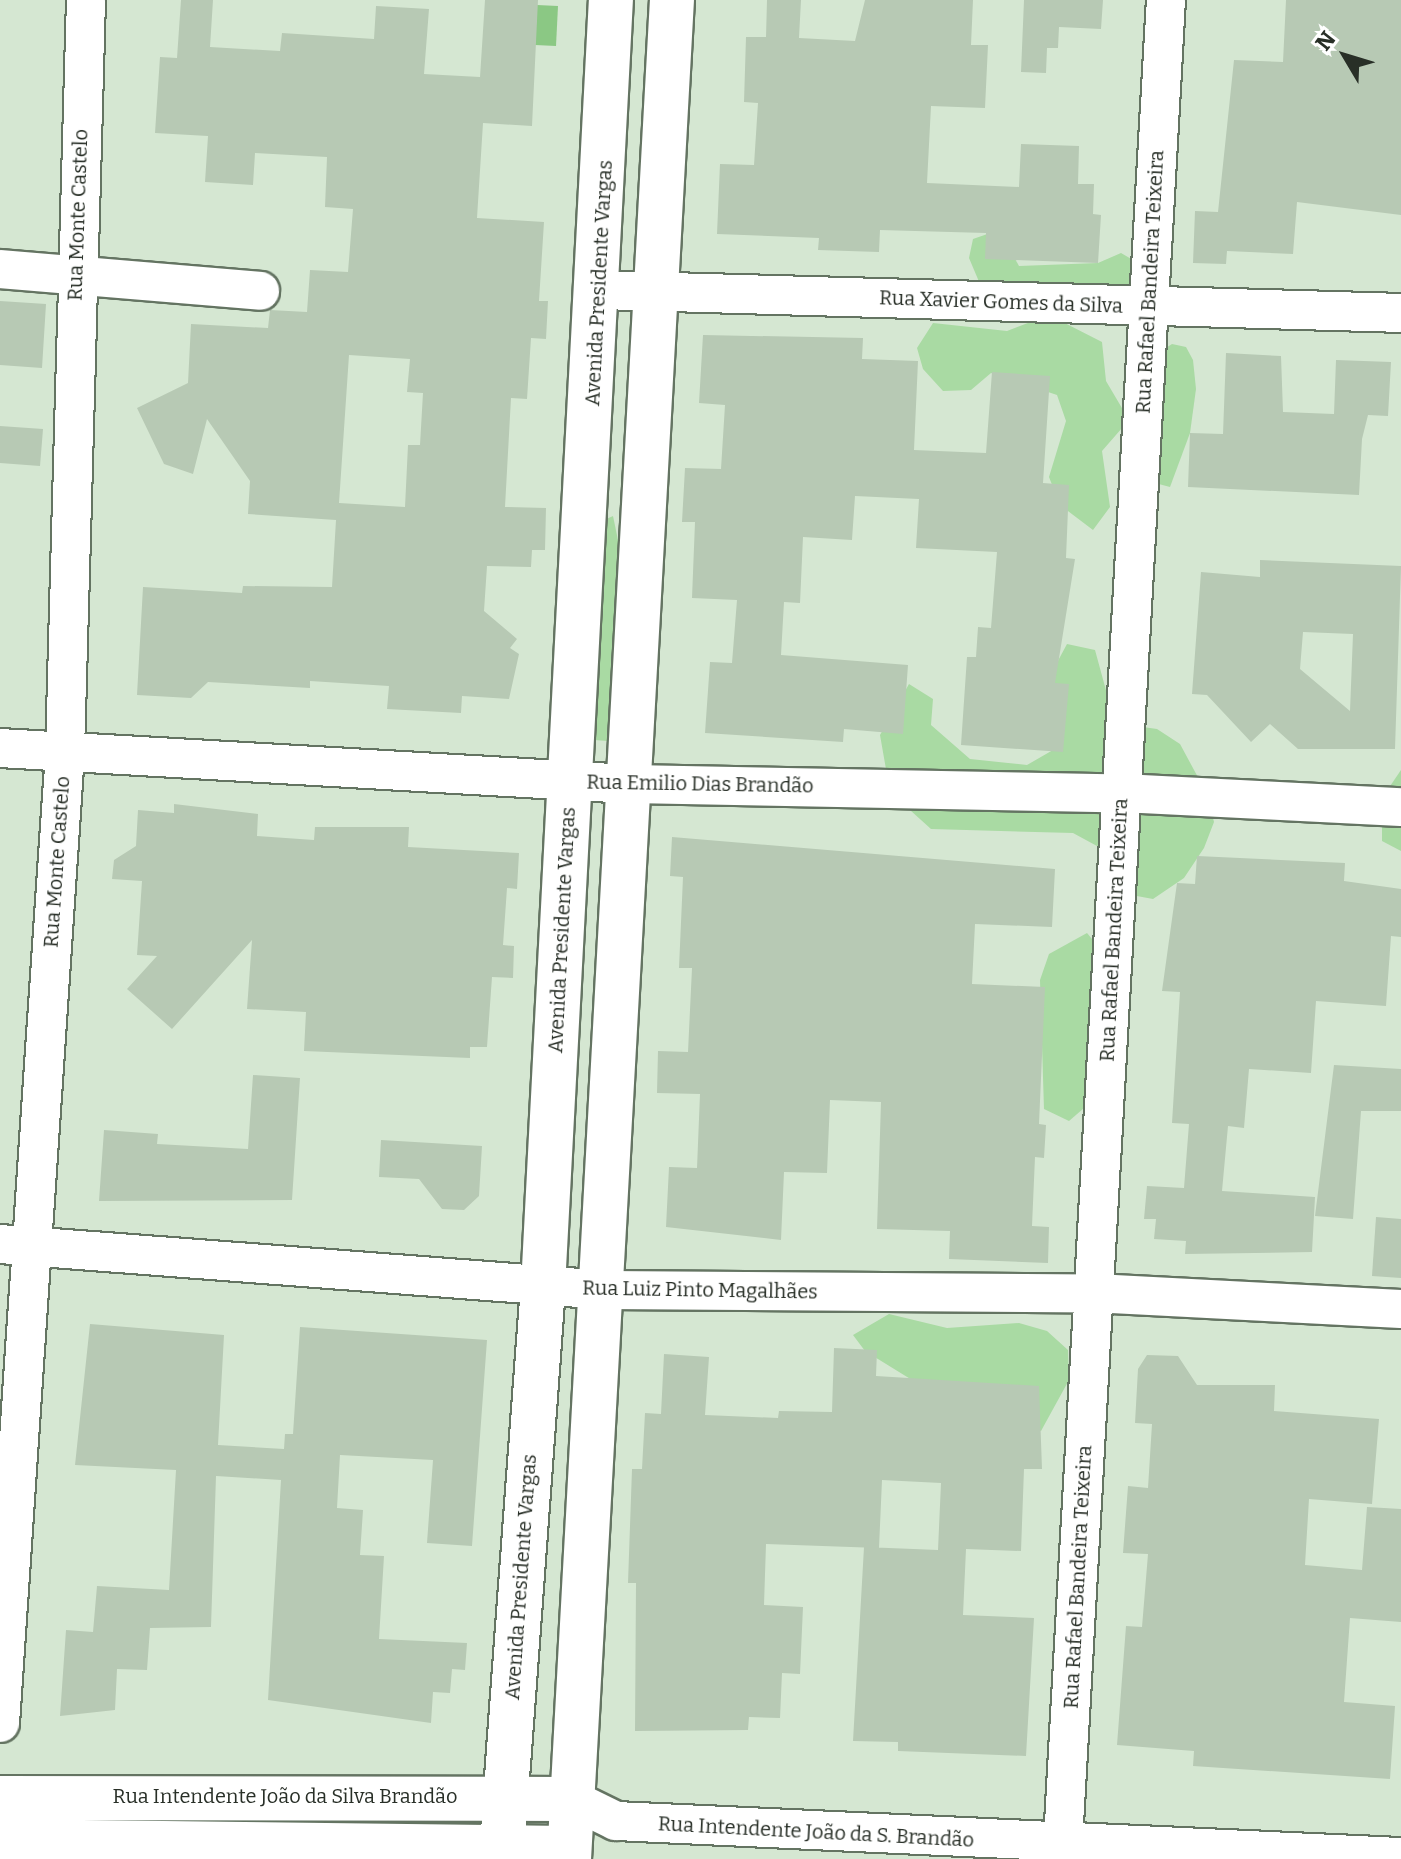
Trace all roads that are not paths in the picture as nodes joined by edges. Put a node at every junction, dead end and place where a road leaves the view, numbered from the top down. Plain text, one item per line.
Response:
1 (86, 0) edge
2 (611, 0) edge
3 (672, 0) edge
4 (1166, 0) edge
5 (0, 269) edge
6 (76, 274) junction
7 (600, 290) junction
8 (260, 291) dead end
9 (658, 293) junction
10 (1148, 306) junction
11 (1401, 313) edge
12 (0, 748) edge
13 (65, 751) junction
14 (570, 781) junction
15 (631, 784) junction
16 (1122, 793) junction
17 (1401, 807) edge
18 (14, 1244) edge
19 (543, 1287) junction
20 (606, 1290) junction
21 (1094, 1293) junction
22 (1401, 1309) edge
23 (0, 1723) edge
24 (505, 1796) junction
25 (0, 1798) edge
26 (571, 1799) junction
27 (616, 1821) junction
28 (0, 1841) edge
29 (154, 1852) edge
30 (1063, 1852) edge
31 (501, 1853) edge
32 (569, 1854) edge
33 (1401, 1857) edge

1 - 6 street, Rua Monte Castelo
2 - 7 main road, Avenida Presidente Vargas
3 - 9 main road
4 - 10 street, Rua Rafael Bandeira Teixeira
5 - 6 street
6 - 8 street
6 - 13 street, Rua Monte Castelo
7 - 9 street, Rua Xavier Gomes da Silva
7 - 14 main road, Avenida Presidente Vargas
9 - 10 street, Rua Xavier Gomes da Silva
9 - 15 main road
10 - 11 street, Rua Xavier Gomes da Silva
10 - 16 street, Rua Rafael Bandeira Teixeira
12 - 13 street, Rua Emilio Dias Brandão
13 - 14 street, Rua Emilio Dias Brandão
13 - 18 street, Rua Monte Castelo
14 - 15 street, Rua Emilio Dias Brandão
14 - 19 main road, Avenida Presidente Vargas
15 - 16 street, Rua Emilio Dias Brandão
15 - 20 main road
16 - 17 street, Rua Emilio Dias Brandão
16 - 21 street, Rua Rafael Bandeira Teixeira
18 - 19 street, Rua Luiz Pinto Magalhães
18 - 23 street, Rua Monte Castelo
19 - 20 street, Rua Luiz Pinto Magalhães
19 - 24 main road, Avenida Presidente Vargas
20 - 21 street, Rua Luiz Pinto Magalhães
20 - 26 main road
21 - 22 street, Rua Luiz Pinto Magalhães
21 - 30 street, Rua Rafael Bandeira Teixeira
24 - 25 main road, Rua Intendente João da Silva Brandão
24 - 26 main road, Rua Intendente João da Silva Brandão
24 - 31 main road, Avenida Presidente Vargas
26 - 27 street, Rua Intendente João da S. Brandão
26 - 32 main road
27 - 30 street, Rua Intendente João da S. Brandão
27 - 32 street
28 - 29 main road
29 - 31 main road
30 - 33 street, Rua Intendente João da S. Brandão
31 - 32 main road

